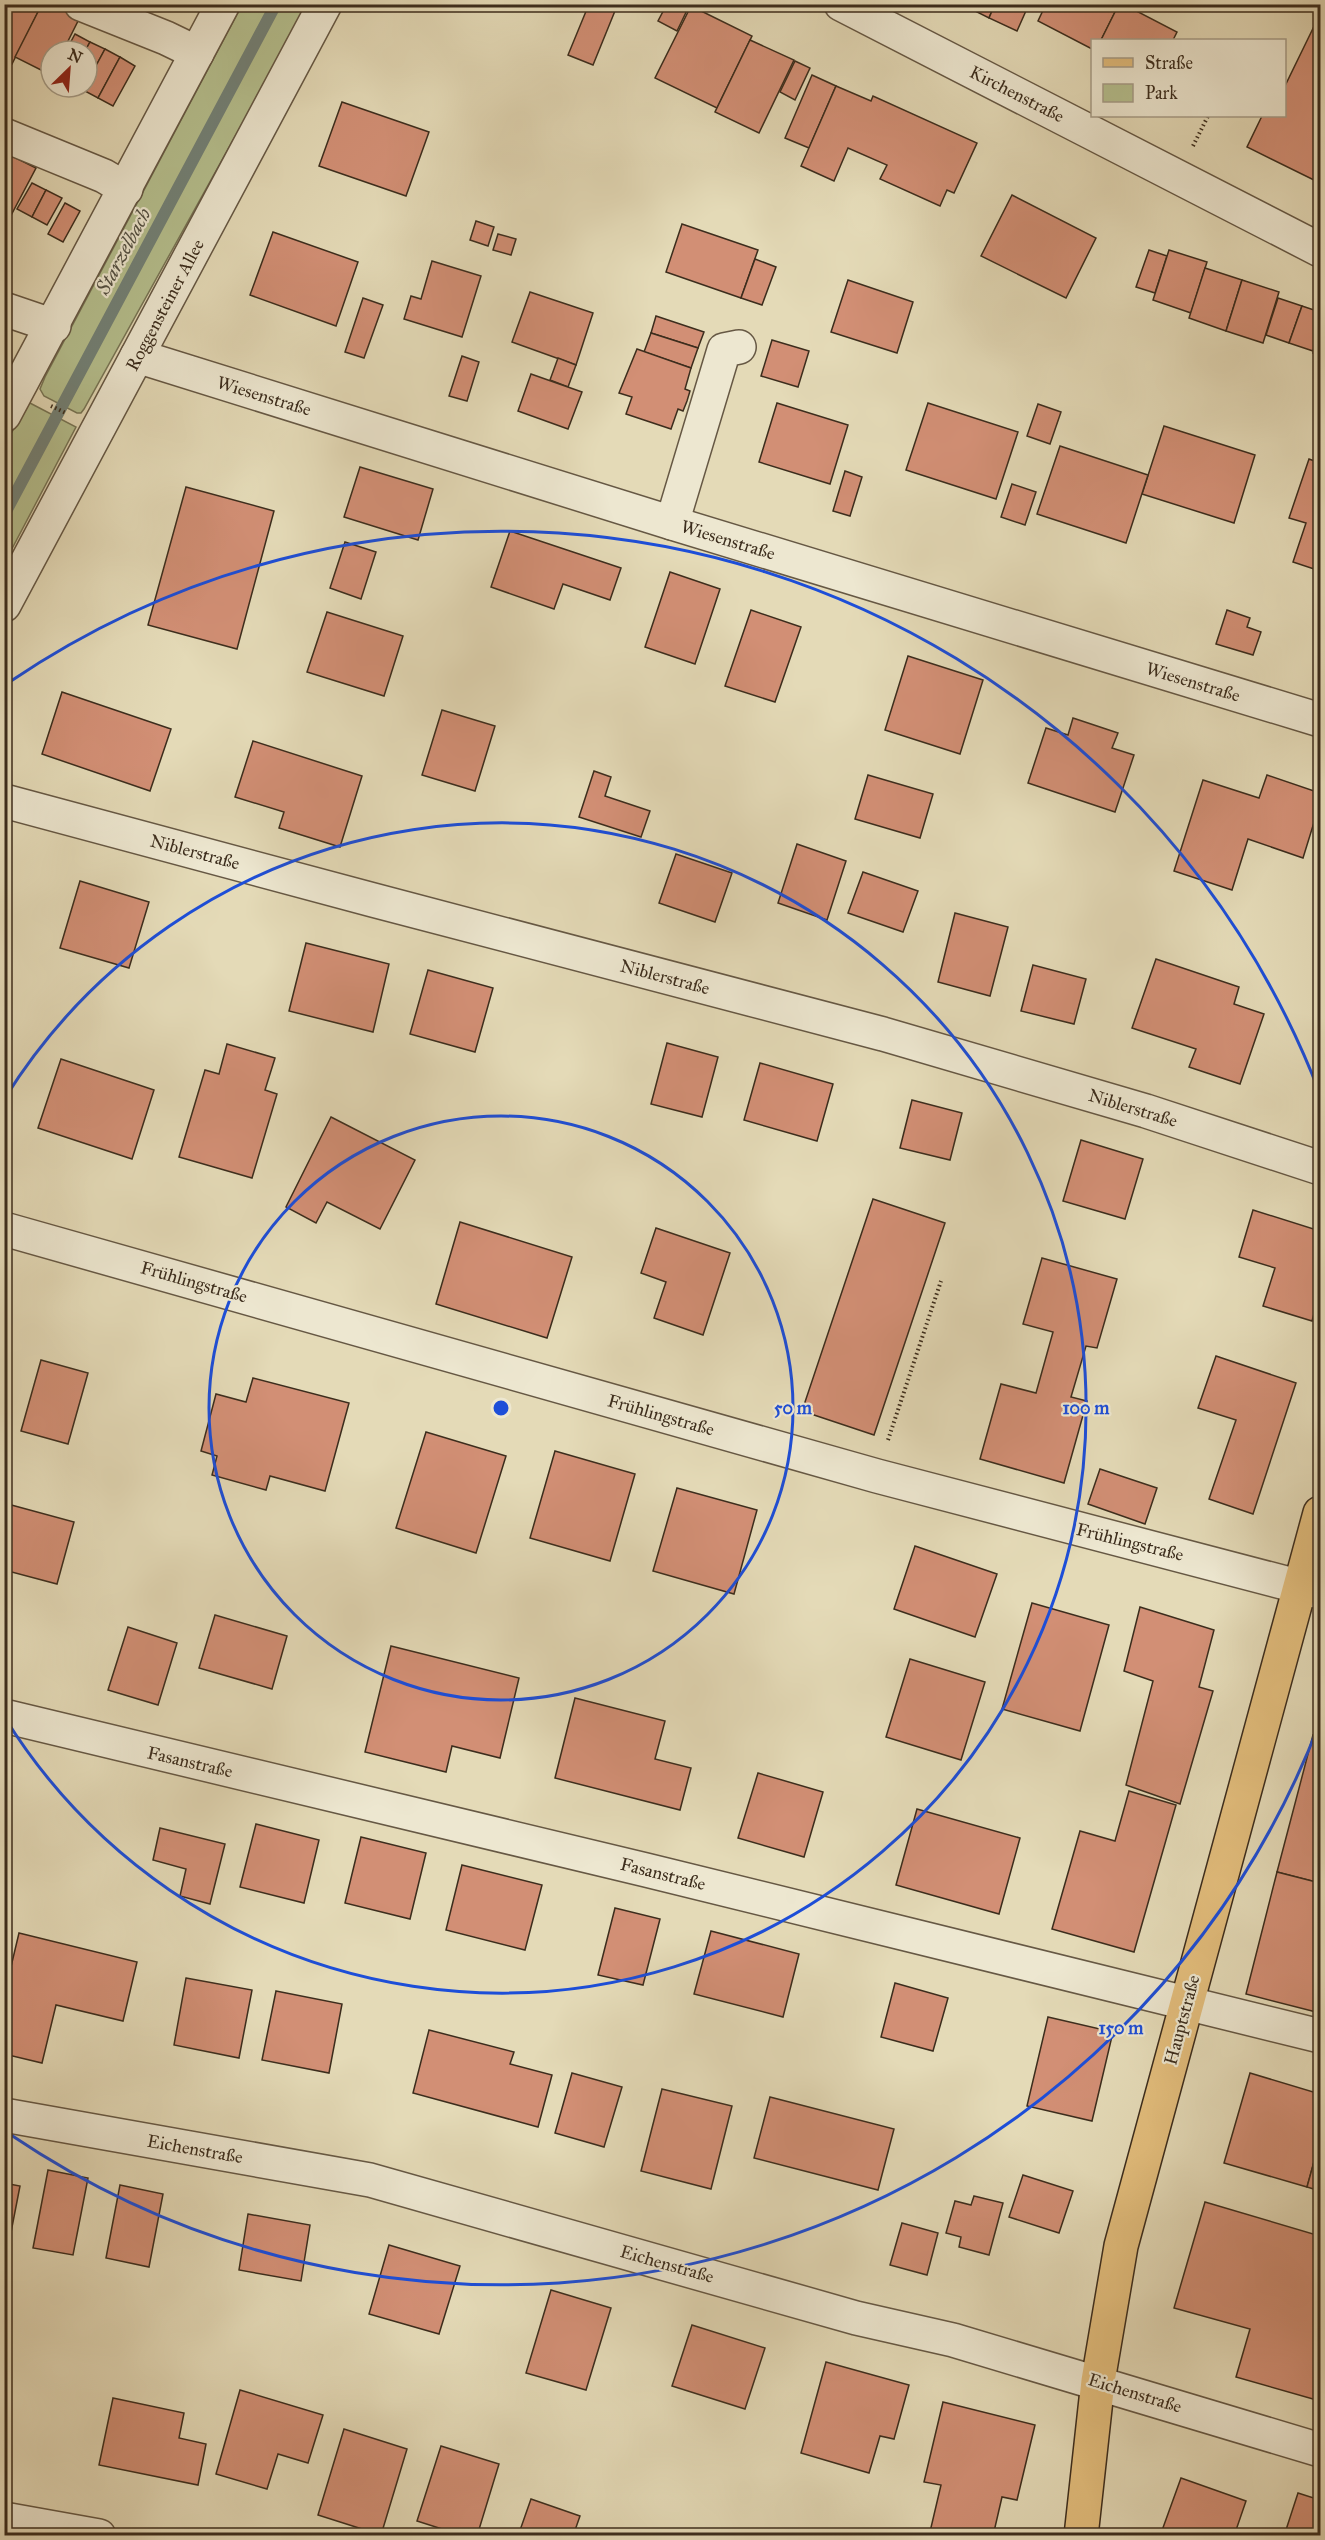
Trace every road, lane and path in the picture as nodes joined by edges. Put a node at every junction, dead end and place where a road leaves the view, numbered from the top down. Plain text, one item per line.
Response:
1 (81, 4) edge
2 (223, 4) edge
3 (325, 4) edge
4 (841, 4) edge
5 (197, 53) junction
6 (4, 135) edge
7 (126, 189) junction
8 (1320, 250) edge
9 (4, 309) edge
10 (54, 326) junction
11 (739, 346) dead end
12 (137, 356) junction
13 (42, 401) dead end
14 (4, 415) edge
15 (75, 418) dead end
16 (672, 523) junction
17 (4, 605) edge
18 (1320, 720) edge
19 (4, 801) edge
20 (1320, 1168) edge
21 (4, 1229) edge
22 (941, 1281) dead end
23 (877, 1476) junction
24 (1320, 1513) edge
25 (1310, 1589) edge
26 (4, 1716) edge
27 (1187, 2002) junction
28 (1320, 2036) edge
29 (4, 2115) edge
30 (1098, 2381) junction
31 (1320, 2450) edge
32 (4, 2519) edge
33 (99, 2535) edge
34 (1081, 2535) edge

1 - 5 street
2 - 5 street
3 - 12 street, Roggensteiner Allee
4 - 8 street, Kirchenstraße
5 - 7 street
6 - 7 street
7 - 10 street
9 - 10 street
10 - 14 street
11 - 16 street
12 - 16 street, Wiesenstraße
12 - 17 street, Roggensteiner Allee
13 - 15 path
16 - 18 street, Wiesenstraße
19 - 20 street, Niblerstraße
21 - 23 street, Frühlingstraße
22 - 23 path
23 - 25 street, Frühlingstraße
24 - 25 main road, Hauptstraße
25 - 27 main road, Hauptstraße
26 - 27 street, Fasanstraße
27 - 28 street, Fasanstraße
27 - 30 main road, Hauptstraße
29 - 30 street, Eichenstraße
30 - 31 street, Eichenstraße
30 - 34 main road, Hauptstraße
32 - 33 street

